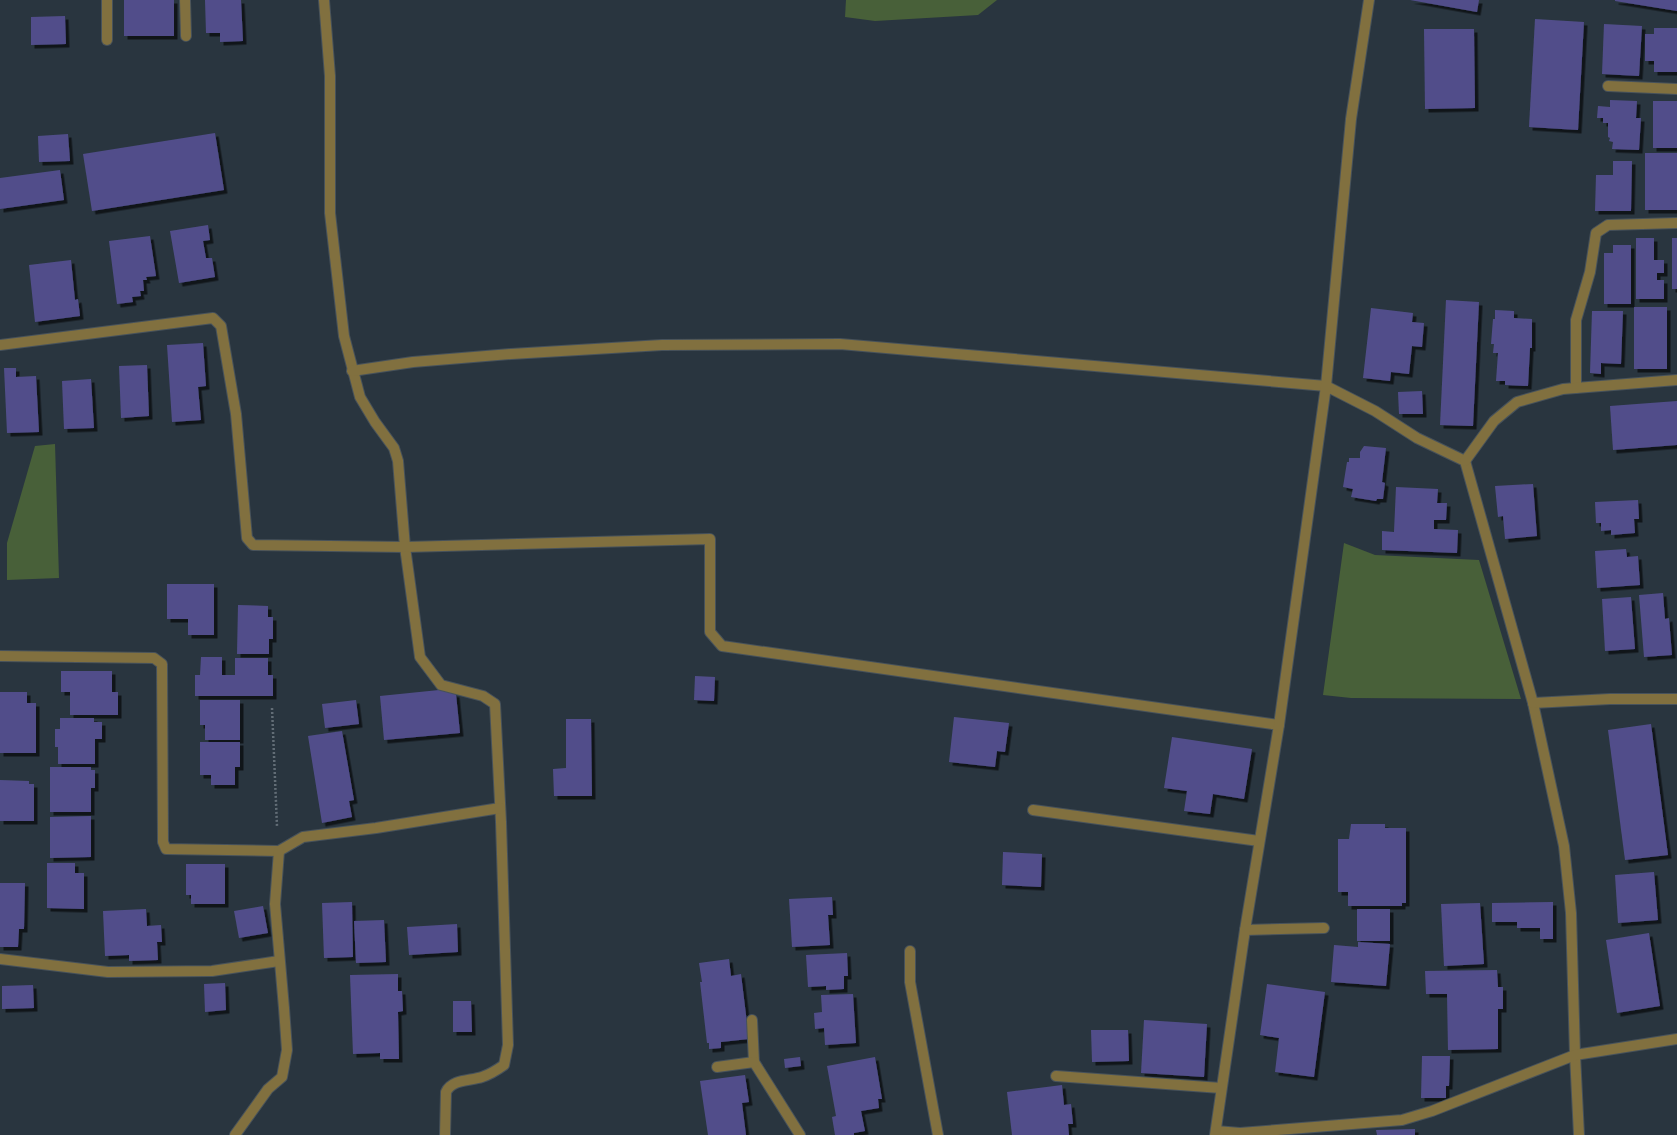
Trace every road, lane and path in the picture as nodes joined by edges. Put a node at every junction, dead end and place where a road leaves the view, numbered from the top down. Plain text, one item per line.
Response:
1 (107, 0) edge
2 (185, 0) edge
3 (324, 0) edge
4 (1369, 0) edge
5 (186, 36) dead end
6 (107, 40) dead end
7 (1608, 86) dead end
8 (1677, 89) edge
9 (1677, 223) edge
10 (0, 345) edge
11 (352, 371) junction
12 (1677, 380) edge
13 (1326, 386) junction
14 (1576, 388) junction
15 (1465, 461) junction
16 (405, 547) junction
17 (0, 656) edge
18 (1677, 699) edge
19 (1533, 703) junction
20 (272, 708) dead end
21 (1279, 725) junction
22 (500, 808) junction
23 (1033, 810) dead end
24 (1259, 841) junction
25 (278, 851) junction
26 (1324, 928) dead end
27 (1245, 930) junction
28 (910, 951) dead end
29 (0, 959) edge
30 (279, 961) junction
31 (752, 1020) dead end
32 (1677, 1039) edge
33 (1575, 1055) junction
34 (754, 1062) junction
35 (717, 1067) dead end
36 (1056, 1076) dead end
37 (1222, 1088) junction
38 (1215, 1133) edge
39 (235, 1135) edge
40 (445, 1135) edge
41 (800, 1135) edge
42 (938, 1135) edge
43 (1579, 1135) edge

1 - 6 street
2 - 5 street
3 - 11 street
4 - 13 street
7 - 8 street
9 - 14 street
10 - 16 street
11 - 13 street
11 - 16 street
12 - 14 street
13 - 15 street
13 - 21 street
14 - 15 street
15 - 19 street
16 - 21 street
16 - 22 street
17 - 25 street
18 - 19 street
19 - 33 street
20 - 25 path
21 - 24 street
22 - 25 street
22 - 40 street
23 - 24 street
24 - 27 street
25 - 30 street
26 - 27 street
27 - 37 street
28 - 42 street
29 - 30 street
30 - 39 street
31 - 34 street
32 - 33 street
33 - 38 street
33 - 43 street
34 - 35 street
34 - 41 street
36 - 37 street
37 - 38 street

